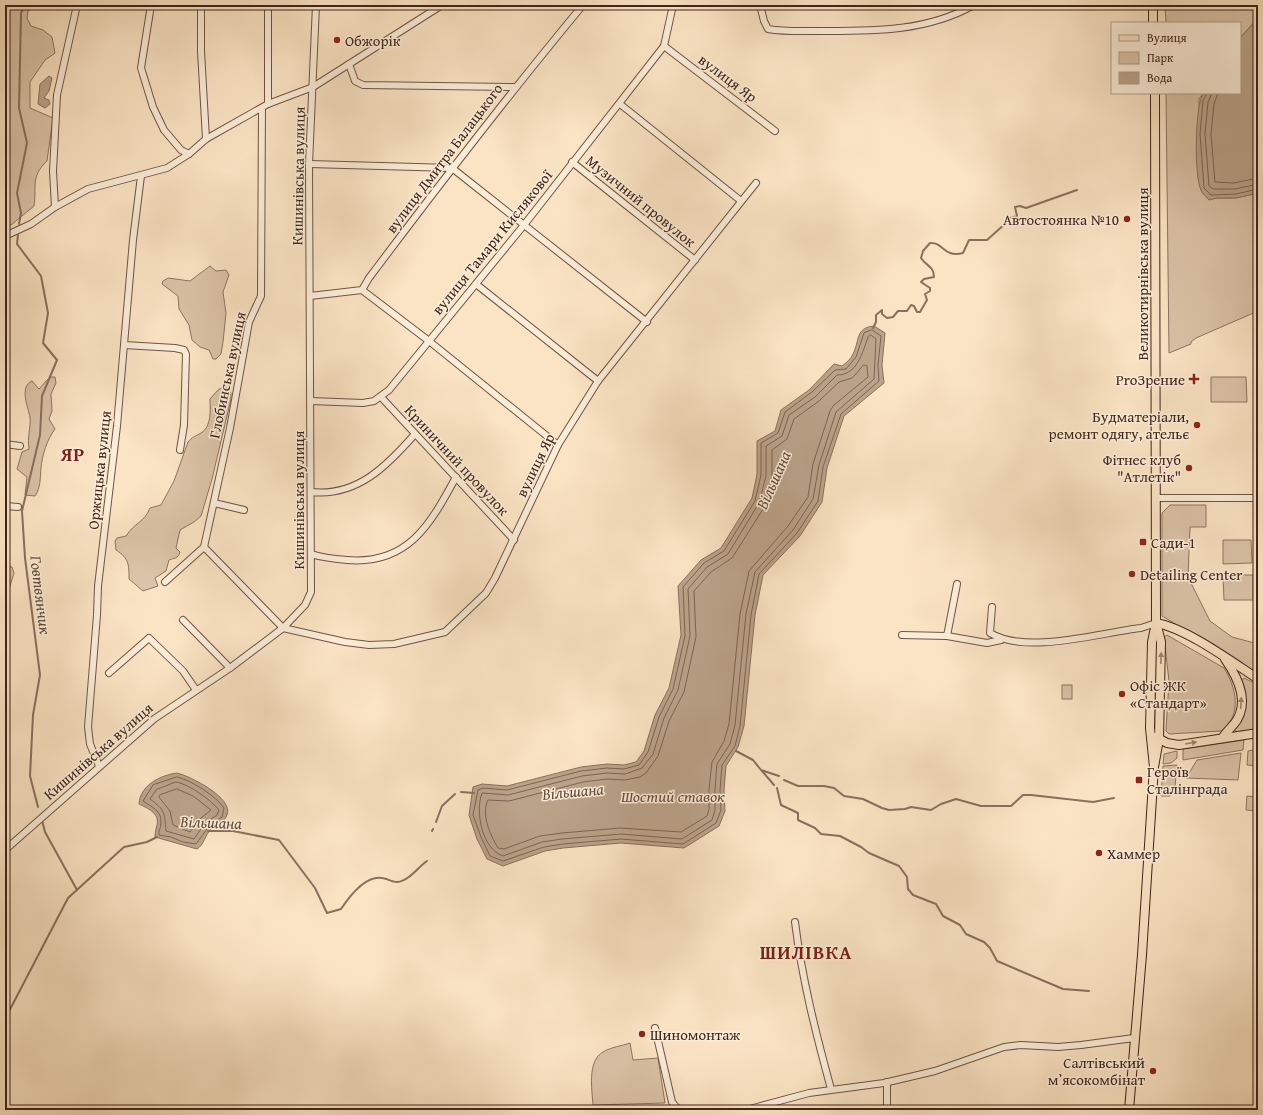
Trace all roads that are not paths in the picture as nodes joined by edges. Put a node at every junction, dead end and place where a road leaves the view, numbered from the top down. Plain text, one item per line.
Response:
1 (77, 5) edge
2 (151, 5) edge
3 (201, 5) edge
4 (268, 5) edge
5 (316, 5) edge
6 (442, 5) edge
7 (583, 5) edge
8 (673, 5) edge
9 (760, 5) edge
10 (974, 5) edge
11 (1153, 5) edge
12 (1153, 22) edge
13 (664, 46) junction
14 (349, 64) junction
15 (313, 87) junction
16 (515, 87) junction
17 (1155, 94) edge
18 (268, 104) junction
19 (620, 104) junction
20 (262, 108) junction
21 (775, 131) dead end
22 (206, 139) junction
23 (189, 154) junction
24 (572, 162) junction
25 (309, 164) junction
26 (452, 168) junction
27 (141, 176) junction
28 (756, 183) dead end
29 (741, 201) junction
30 (55, 207) junction
31 (524, 225) junction
32 (5, 236) edge
33 (694, 260) junction
34 (476, 284) junction
35 (362, 290) junction
36 (310, 296) junction
37 (647, 322) junction
38 (429, 341) junction
39 (124, 345) junction
40 (598, 381) junction
41 (381, 397) junction
42 (311, 401) junction
43 (415, 434) junction
44 (5, 444) edge
45 (558, 445) junction
46 (20, 446) dead end
47 (180, 450) dead end
48 (456, 478) junction
49 (311, 492) junction
50 (1156, 498) junction
51 (1258, 498) edge
52 (214, 503) junction
53 (5, 506) edge
54 (18, 507) dead end
55 (244, 510) dead end
56 (514, 540) junction
57 (204, 546) junction
58 (311, 554) junction
59 (165, 582) dead end
60 (957, 584) dead end
61 (992, 607) dead end
62 (183, 620) dead end
63 (1156, 623) junction
64 (283, 628) junction
65 (902, 635) dead end
66 (947, 636) junction
67 (1001, 640) junction
68 (1223, 656) junction
69 (230, 668) junction
70 (109, 673) dead end
71 (1258, 679) edge
72 (196, 690) junction
73 (1150, 733) junction
74 (1258, 733) edge
75 (1223, 737) junction
76 (1159, 739) junction
77 (99, 766) junction
78 (1154, 767) junction
79 (5, 850) edge
80 (795, 922) dead end
81 (655, 1028) dead end
82 (1134, 1038) junction
83 (887, 1082) junction
84 (831, 1089) junction
85 (683, 1110) edge
86 (746, 1110) edge
87 (887, 1110) edge
88 (1129, 1110) edge

1 - 30 street
2 - 23 street
3 - 22 street
4 - 18 street
5 - 15 street, Кишинівська вулиця
6 - 14 street
7 - 16 street, вулиця Дмитра Балацького
8 - 13 street
9 - 10 street
11 - 12 main road
13 - 19 street, вулиця Тамари Кислякової
13 - 21 street, вулиця Яр
14 - 15 street
14 - 16 street
15 - 18 street
15 - 25 street, Кишинівська вулиця
16 - 26 street, вулиця Дмитра Балацького
17 - 50 main road, Великотирнівська вулиця
18 - 20 street
19 - 24 street, вулиця Тамари Кислякової
19 - 29 street
20 - 22 street
20 - 52 street, Глобинська вулиця
22 - 23 street
23 - 27 street
24 - 31 street, вулиця Тамари Кислякової
24 - 33 street, Музичний провулок
25 - 26 street
25 - 36 street, Кишинівська вулиця
26 - 31 street
26 - 35 street, вулиця Дмитра Балацького
27 - 30 street
27 - 39 street, Оржицька вулиця
28 - 29 street, вулиця Яр
29 - 33 street, вулиця Яр
30 - 32 street
31 - 34 street, вулиця Тамари Кислякової
31 - 37 street
33 - 37 street, вулиця Яр
34 - 38 street, вулиця Тамари Кислякової
34 - 40 street
35 - 36 street
35 - 38 street
36 - 42 street, Кишинівська вулиця
37 - 40 street, вулиця Яр
38 - 41 street, вулиця Тамари Кислякової
38 - 45 street
39 - 47 street
39 - 77 street, Оржицька вулиця
40 - 45 street, вулиця Яр
41 - 42 street
41 - 43 street, Криничний провулок
42 - 49 street, Кишинівська вулиця
43 - 48 street, Криничний провулок
43 - 49 street
44 - 46 street
45 - 56 street, вулиця Яр
48 - 56 street, Криничний провулок
48 - 58 street
49 - 58 street, Кишинівська вулиця
50 - 51 street
50 - 63 main road, Великотирнівська вулиця
52 - 55 street
52 - 57 street, Глобинська вулиця
53 - 54 street
56 - 64 street, вулиця Яр
57 - 59 street
57 - 64 street
58 - 64 street, Кишинівська вулиця
60 - 66 street
61 - 67 street
62 - 69 street
63 - 67 street
63 - 68 main road
63 - 73 main road, Великотирнівська вулиця
76 -> 63 main road, Великотирнівська вулиця
64 - 69 street, Кишинівська вулиця
65 - 66 street
66 - 67 street
68 - 71 main road
75 -> 68 main road
69 - 72 street, Кишинівська вулиця
70 - 72 street
72 - 77 street, Кишинівська вулиця
73 - 76 main road
73 - 78 main road, Великотирнівська вулиця
74 - 75 main road
76 -> 75 main road
76 - 78 main road, Великотирнівська вулиця
77 - 79 street, Кишинівська вулиця
78 - 82 main road, Великотирнівська вулиця
80 - 84 street
81 - 85 street
82 - 83 street
82 - 88 main road, Великотирнівська вулиця
83 - 84 street
83 - 87 street
84 - 86 street

